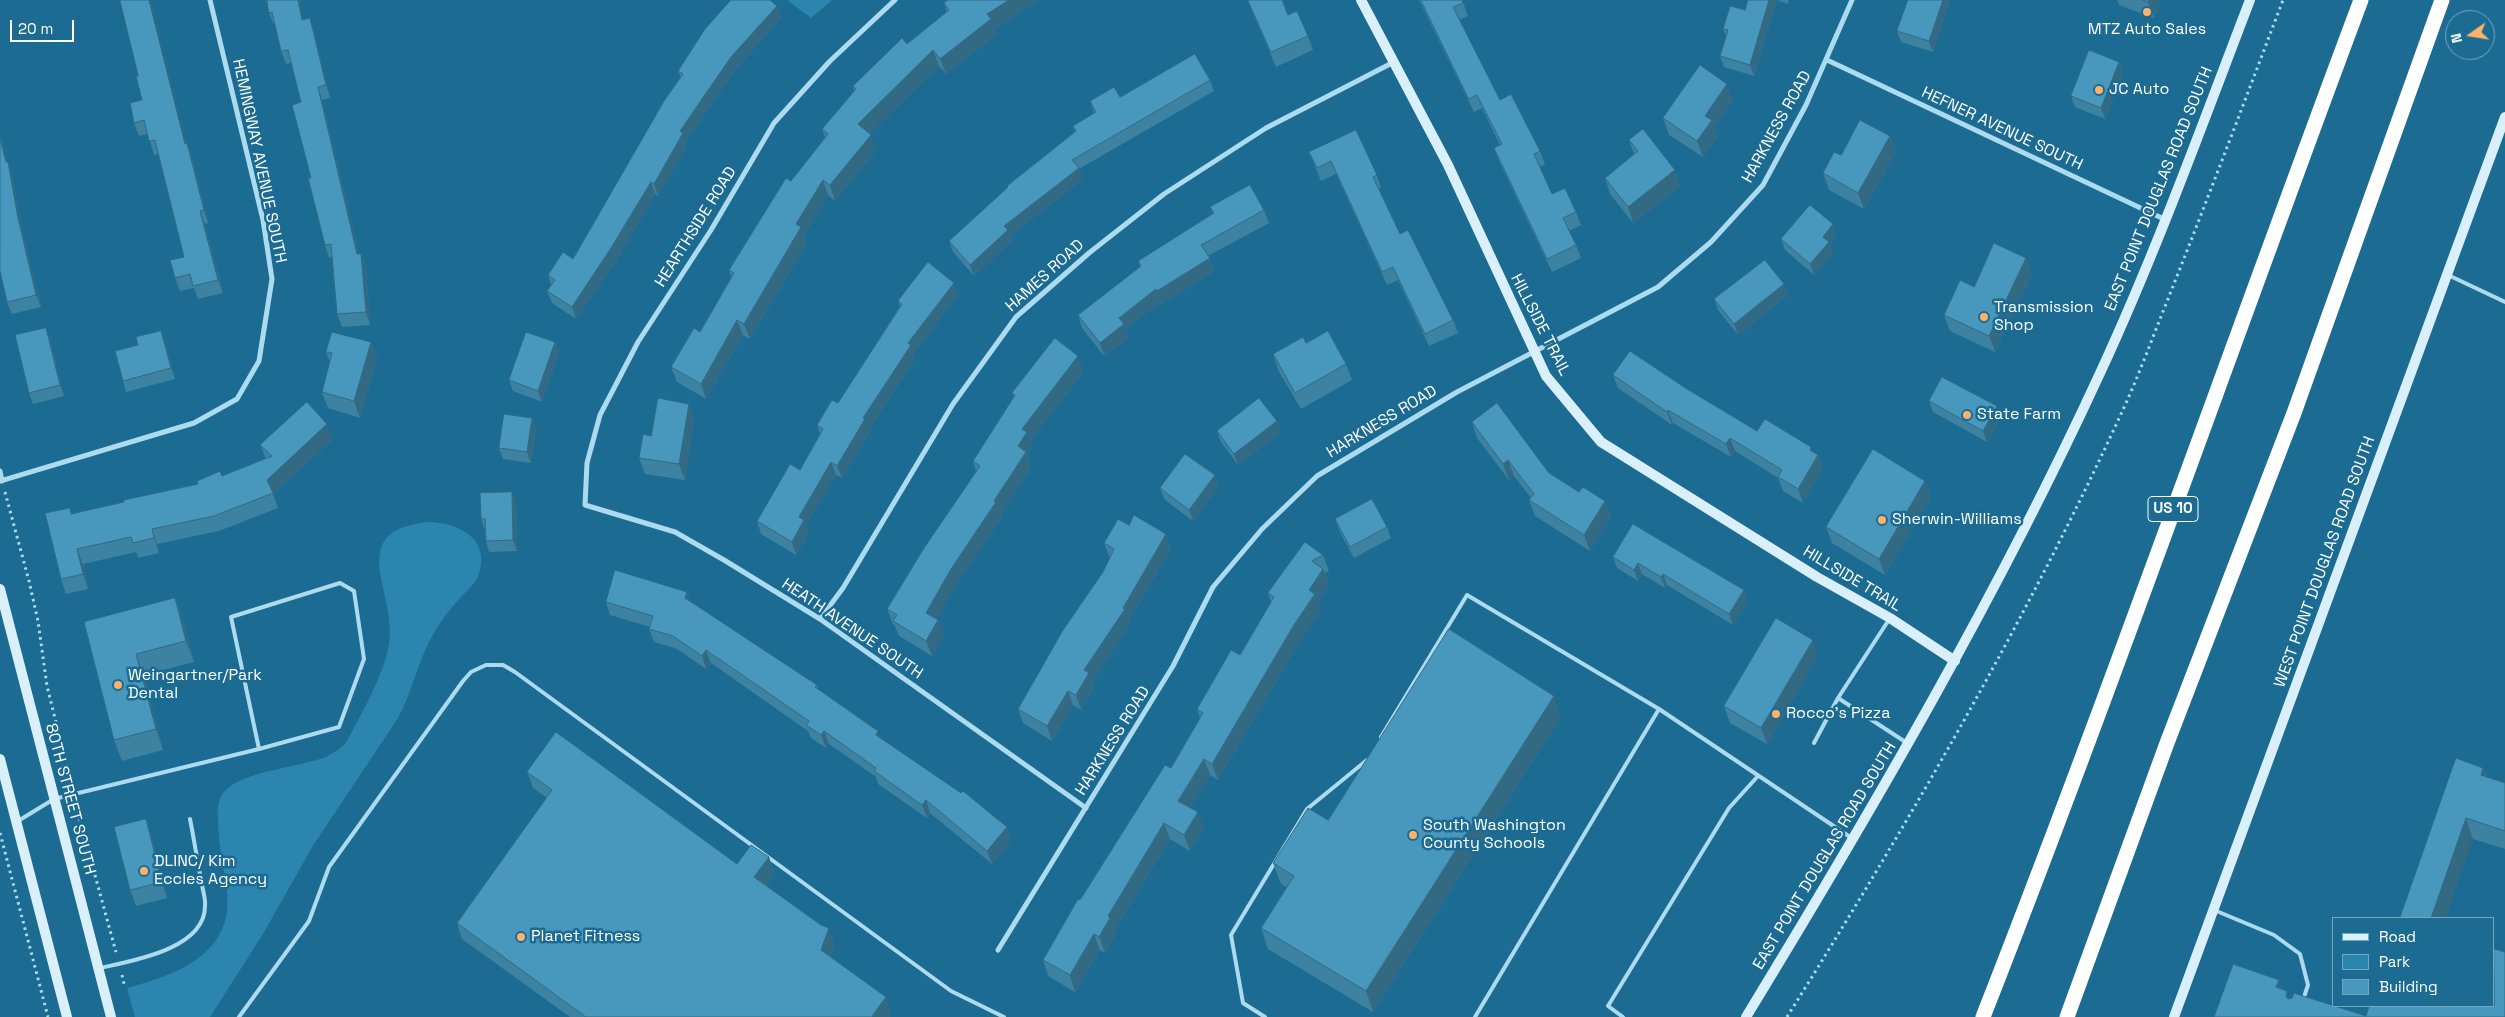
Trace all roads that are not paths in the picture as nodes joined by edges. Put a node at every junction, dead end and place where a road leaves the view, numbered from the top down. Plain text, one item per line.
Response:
1 (210, 0) edge
2 (895, 0) edge
3 (1361, 0) edge
4 (1852, 0) edge
5 (2250, 0) edge
6 (2361, 0) edge
7 (2442, 0) edge
8 (1827, 60) junction
9 (1394, 62) junction
10 (2505, 117) edge
11 (2166, 220) junction
12 (2446, 274) junction
13 (2505, 302) edge
14 (1534, 353) junction
15 (0, 471) edge
16 (1, 481) edge
17 (585, 505) joint
18 (0, 589) edge
19 (1890, 618) junction
20 (820, 619) junction
21 (1955, 661) junction
22 (1838, 698) junction
23 (1658, 709) junction
24 (1814, 743) dead end
25 (1909, 744) junction
26 (1376, 746) edge
27 (259, 749) junction
28 (1370, 754) edge
29 (0, 759) edge
30 (1758, 776) junction
31 (54, 799) junction
32 (1086, 808) junction
33 (190, 819) dead end
34 (16, 822) junction
35 (1853, 840) junction
36 (2214, 910) junction
37 (998, 950) dead end
38 (98, 968) junction
39 (2300, 1009) edge
40 (67, 1017) edge
41 (111, 1017) edge
42 (239, 1017) edge
43 (1004, 1017) edge
44 (1265, 1017) edge
45 (1475, 1017) edge
46 (1623, 1017) edge
47 (1746, 1017) edge
48 (1983, 1017) edge
49 (2067, 1017) edge
50 (2174, 1017) edge

1 - 16 street, HEMINGWAY AVENUE SOUTH
2 - 17 street, HEARTHSIDE ROAD
3 - 9 street, HILLSIDE TRAIL
4 - 8 street, HARKNESS ROAD
5 - 11 street, EAST POINT DOUGLAS ROAD SOUTH
6 - 48 highway, US 10
7 - 49 highway
8 - 11 street, HEFNER AVENUE SOUTH
8 - 14 street, HARKNESS ROAD
9 - 14 street, HILLSIDE TRAIL
9 - 20 street, HAMES ROAD
10 - 12 street, WEST POINT DOUGLAS ROAD SOUTH
11 - 21 street, EAST POINT DOUGLAS ROAD SOUTH
12 - 13 lane
12 - 36 street, WEST POINT DOUGLAS ROAD SOUTH
14 - 19 street, HILLSIDE TRAIL
14 - 32 street, HARKNESS ROAD
15 - 16 street
17 - 20 street, HEATH AVENUE SOUTH
18 - 31 street, 80TH STREET SOUTH
19 - 21 street, HILLSIDE TRAIL
19 - 22 lane
20 - 32 street, HEATH AVENUE SOUTH
21 - 25 street, EAST POINT DOUGLAS ROAD SOUTH
22 - 24 lane
22 - 25 lane
23 - 26 lane
23 - 30 lane
23 - 45 lane
25 - 35 street, EAST POINT DOUGLAS ROAD SOUTH
27 - 27 lane
27 - 31 lane
28 - 44 lane
29 - 34 street
30 - 35 lane
30 - 46 lane
31 - 34 lane
31 - 38 street, 80TH STREET SOUTH
32 - 37 street, HARKNESS ROAD
33 - 38 lane
34 - 40 street
35 - 47 street, EAST POINT DOUGLAS ROAD SOUTH
36 - 39 lane
36 - 50 street, WEST POINT DOUGLAS ROAD SOUTH
38 - 41 street, 80TH STREET SOUTH
42 - 43 lane

